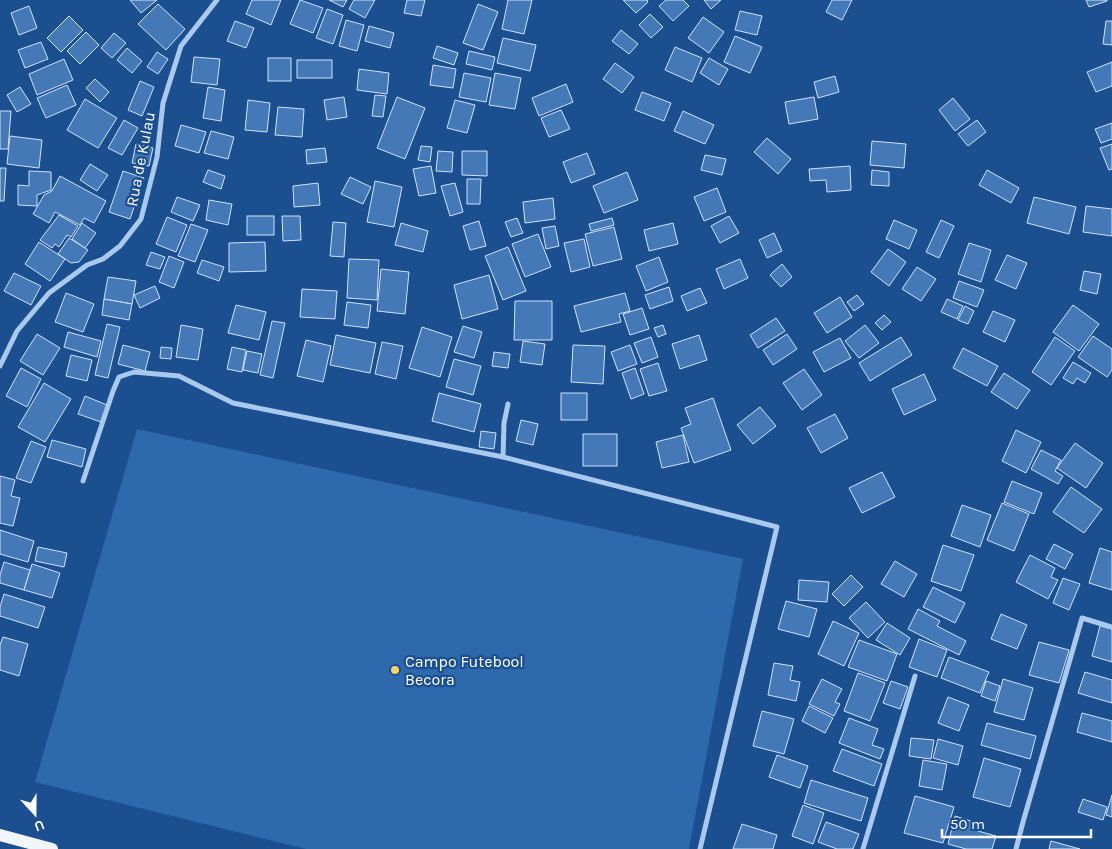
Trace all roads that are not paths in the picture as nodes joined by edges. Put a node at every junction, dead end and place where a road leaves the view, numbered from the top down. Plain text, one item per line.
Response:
1 (217, 0) edge
2 (0, 366) edge
3 (508, 404) dead end
4 (502, 457) junction
5 (83, 482) dead end
6 (1112, 627) edge
7 (916, 676) dead end
8 (0, 835) edge
9 (52, 849) edge
10 (700, 849) edge
11 (863, 849) edge
12 (1016, 849) edge

1 - 2 street, Rua de Kulau
3 - 4 street
4 - 5 street
4 - 10 street
6 - 12 street
7 - 11 street
8 - 9 main road

